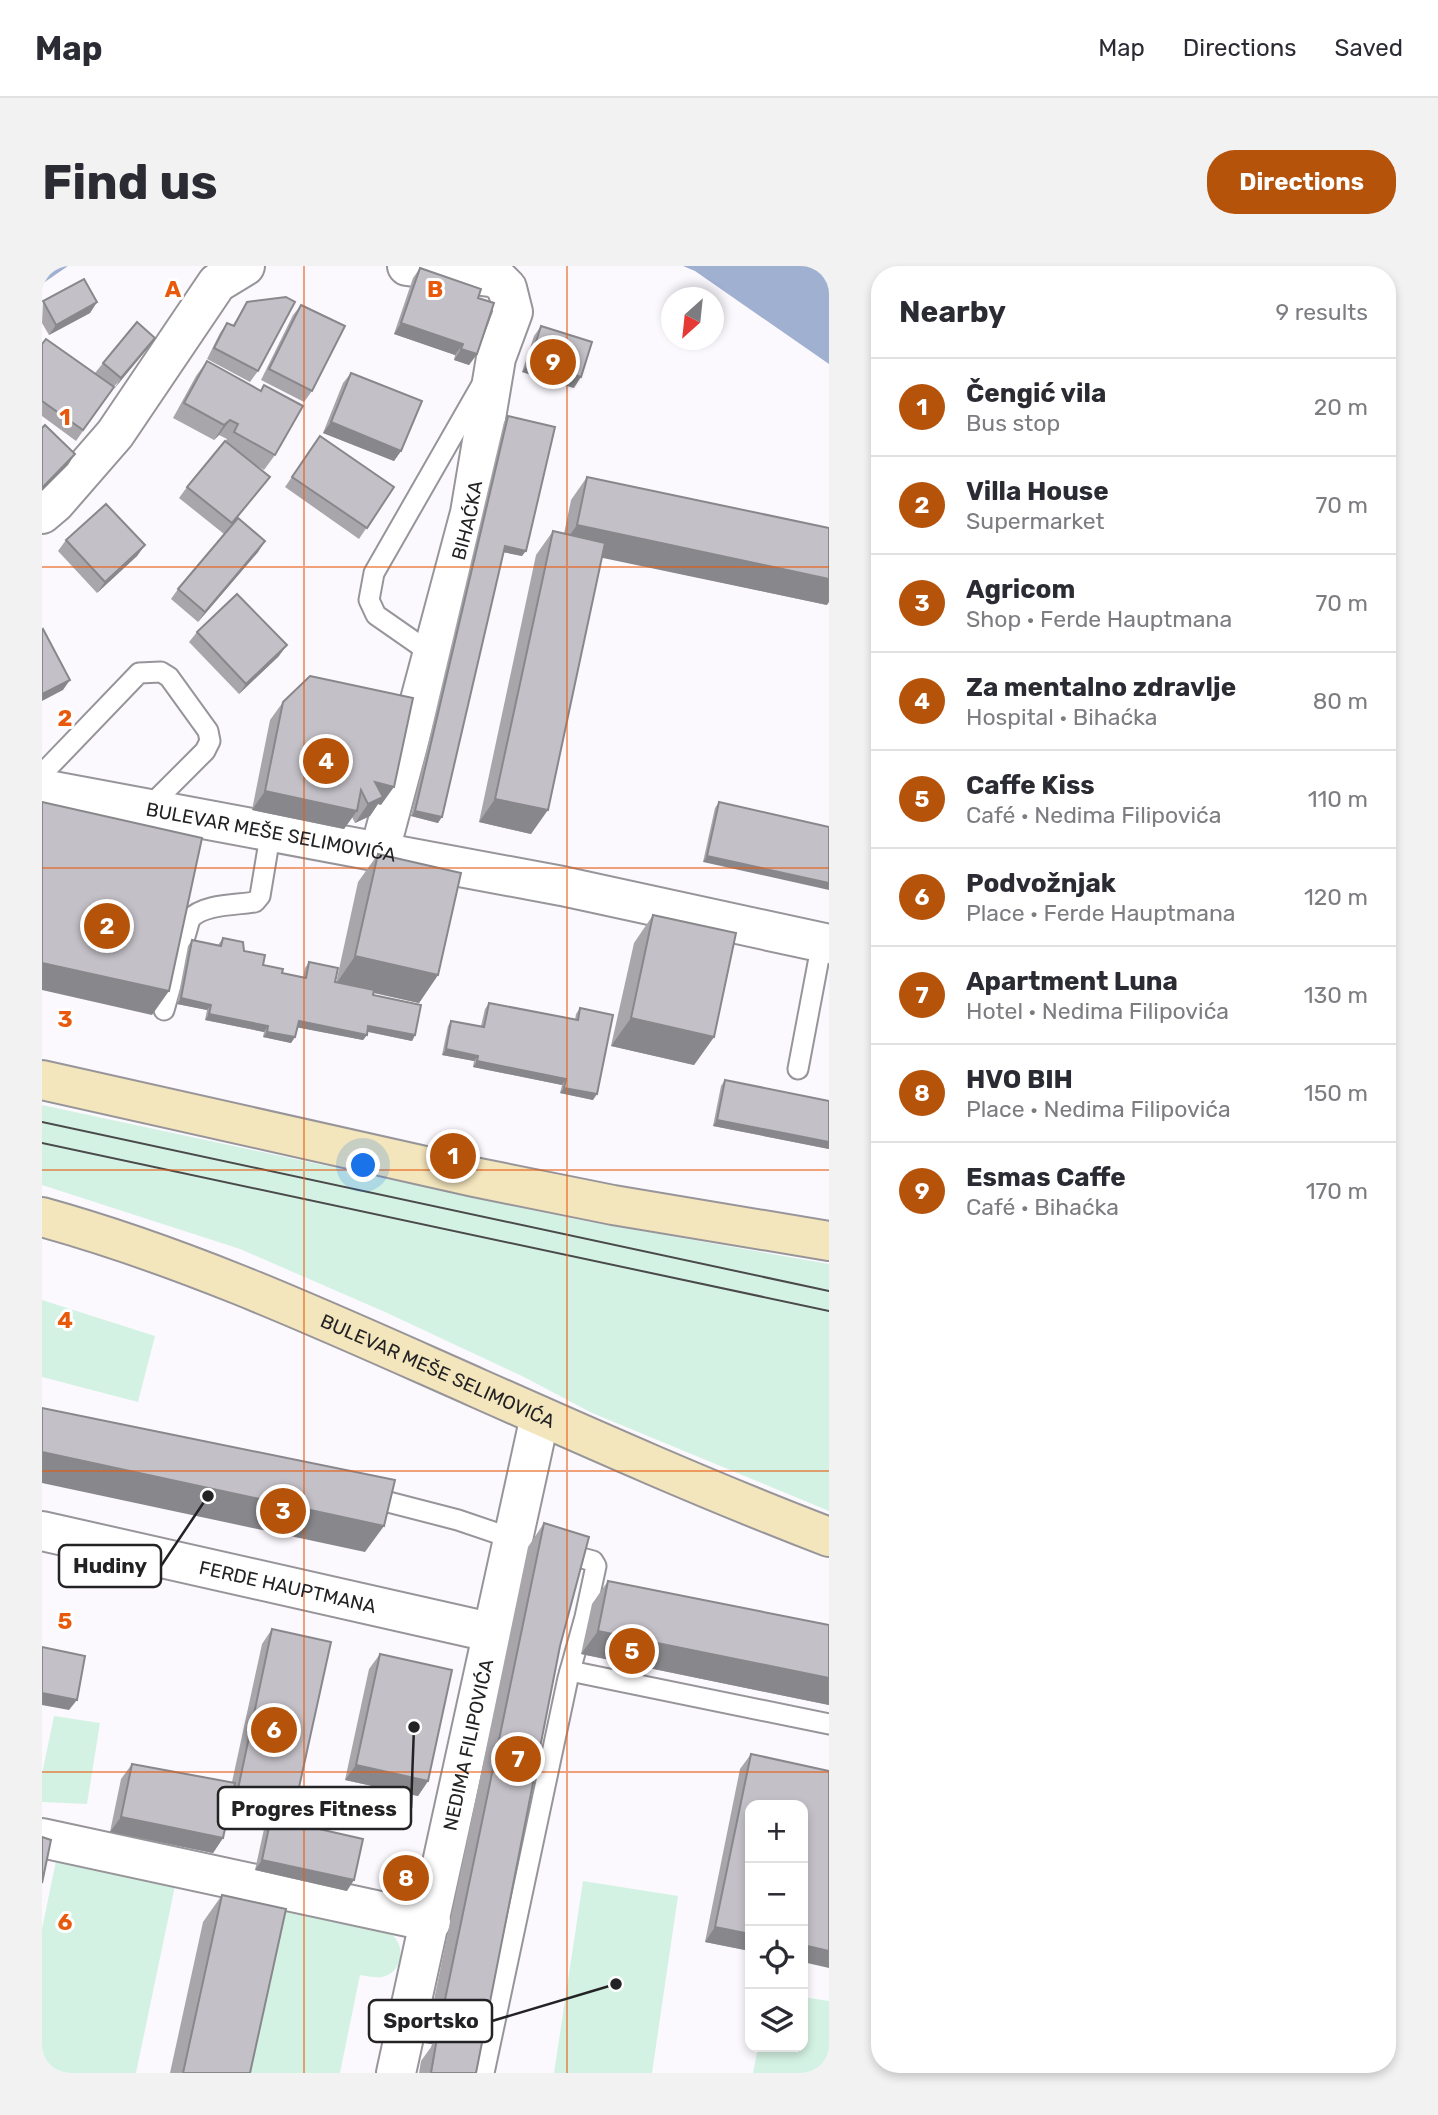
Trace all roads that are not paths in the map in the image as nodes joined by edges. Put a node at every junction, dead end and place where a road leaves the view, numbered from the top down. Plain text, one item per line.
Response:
1 (245, 266) edge
2 (407, 266) edge
3 (496, 358) junction
4 (42, 514) edge
5 (432, 654) junction
6 (42, 774) edge
7 (42, 789) edge
8 (148, 808) junction
9 (271, 830) junction
10 (380, 850) junction
11 (825, 943) edge
12 (164, 1010) edge
13 (798, 1069) dead end
14 (42, 1080) edge
15 (42, 1217) edge
16 (829, 1241) edge
17 (540, 1416) junction
18 (352, 1493) edge
19 (42, 1531) edge
20 (829, 1537) edge
21 (514, 1539) junction
22 (494, 1633) junction
23 (570, 1671) junction
24 (829, 1724) edge
25 (42, 1838) edge
26 (431, 1922) junction
27 (396, 2073) edge
28 (484, 2073) edge

1 - 4 street
2 - 3 street, BIHAĆKA
3 - 5 street, BIHAĆKA
3 - 5 lane
5 - 10 street, BIHAĆKA
6 - 8 lane
7 - 8 street, BULEVAR MEŠE SELIMOVIĆA
8 - 9 street, BULEVAR MEŠE SELIMOVIĆA
9 - 10 street, BULEVAR MEŠE SELIMOVIĆA
9 - 12 lane
10 - 11 street, BULEVAR MEŠE SELIMOVIĆA
11 - 13 lane
14 - 16 main road
15 - 17 main road, BULEVAR MEŠE SELIMOVIĆA
17 - 20 main road, BULEVAR MEŠE SELIMOVIĆA
17 - 21 street, NEDIMA FILIPOVIĆA
18 - 21 lane
19 - 22 street, FERDE HAUPTMANA
21 - 22 street, NEDIMA FILIPOVIĆA
21 - 23 lane
22 - 26 street, NEDIMA FILIPOVIĆA
23 - 24 lane
23 - 28 lane
25 - 26 street
26 - 27 street, NEDIMA FILIPOVIĆA

